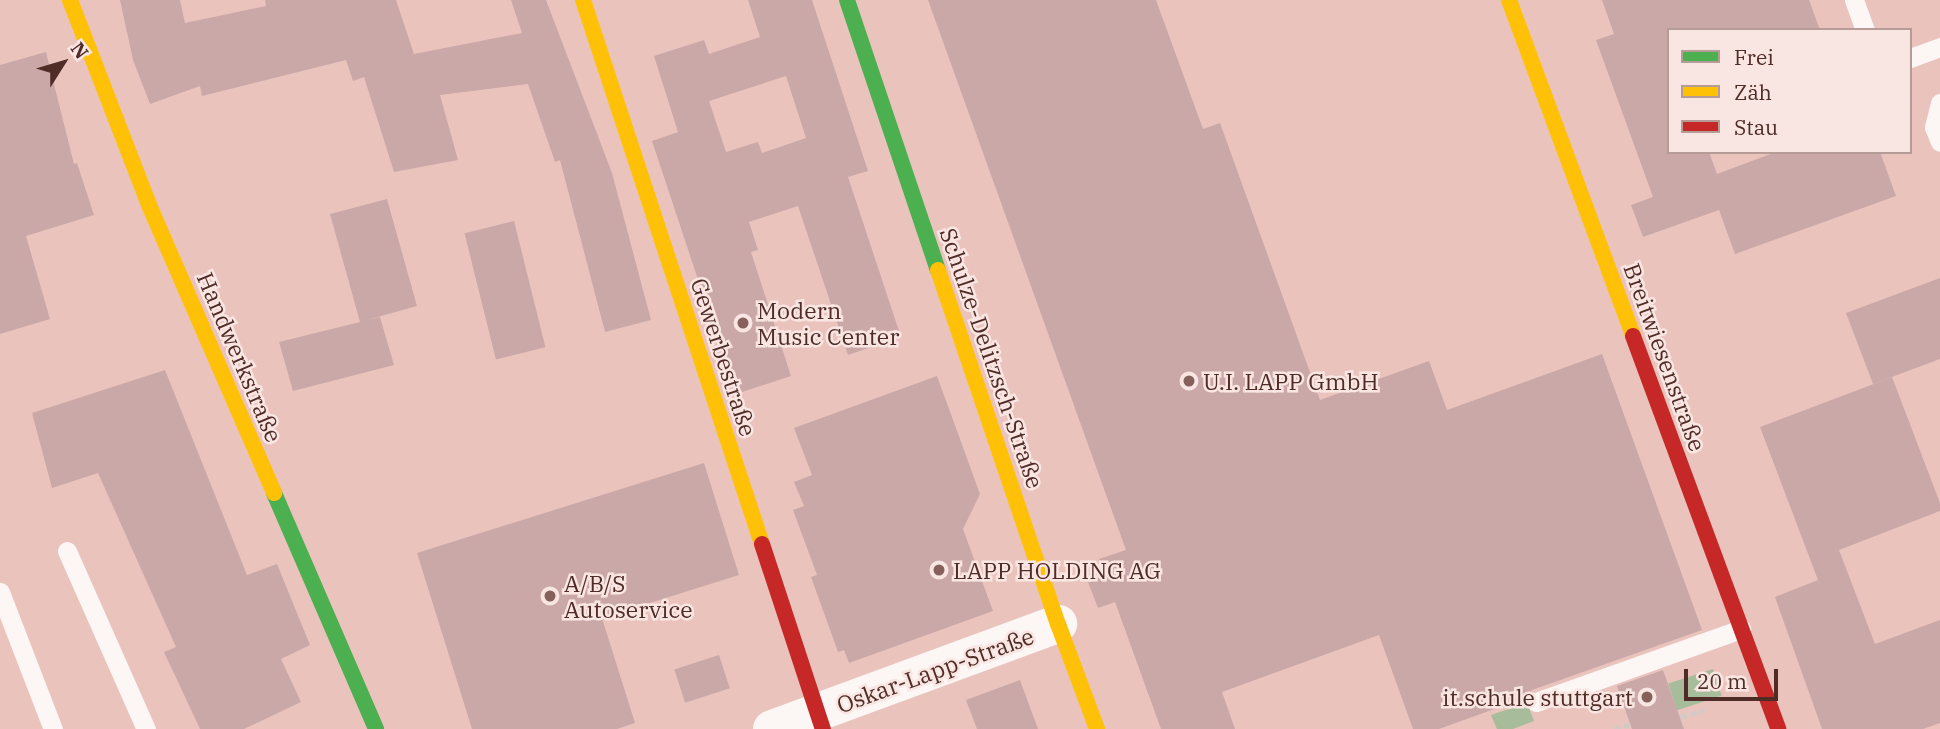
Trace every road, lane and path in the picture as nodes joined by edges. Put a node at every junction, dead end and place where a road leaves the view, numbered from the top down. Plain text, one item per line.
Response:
1 (70, 0) edge
2 (583, 0) edge
3 (847, 0) edge
4 (1509, 0) edge
5 (1854, 0) edge
6 (1864, 28) edge
7 (1940, 47) edge
8 (1912, 57) edge
9 (1940, 103) edge
10 (1937, 134) edge
11 (67, 551) dead end
12 (0, 592) edge
13 (1058, 624) junction
14 (1741, 629) junction
15 (1535, 702) dead end
16 (1704, 710) dead end
17 (1681, 718) dead end
18 (820, 721) edge
19 (1630, 724) dead end
20 (370, 727) edge
21 (53, 729) edge
22 (146, 729) edge
23 (772, 729) edge
24 (1097, 729) edge
25 (1614, 729) edge
26 (1778, 729) edge

1 - 20 street, Handwerkstraße
2 - 18 street, Gewerbestraße
3 - 13 street, Schulze-Delitzsch-Straße
4 - 14 street, Breitwiesenstraße
5 - 6 lane
7 - 8 lane
9 - 10 lane
11 - 22 lane
12 - 21 lane
13 - 18 street, Oskar-Lapp-Straße
13 - 24 street, Schulze-Delitzsch-Straße
14 - 15 lane
14 - 26 street, Breitwiesenstraße
16 - 17 path
18 - 23 street, Oskar-Lapp-Straße
19 - 25 path

